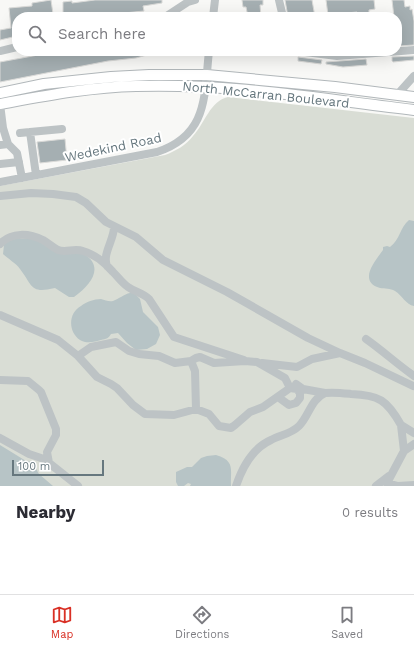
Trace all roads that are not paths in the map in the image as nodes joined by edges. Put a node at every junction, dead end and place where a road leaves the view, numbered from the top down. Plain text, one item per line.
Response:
1 (195, 0) edge
2 (279, 0) edge
3 (213, 1) edge
4 (179, 4) edge
5 (170, 12) edge
6 (213, 12) edge
7 (282, 12) edge
8 (12, 48) edge
9 (414, 50) edge
10 (0, 51) edge
11 (402, 51) edge
12 (208, 56) edge
13 (206, 75) junction
14 (414, 76) edge
15 (205, 86) junction
16 (0, 93) edge
17 (397, 95) junction
18 (414, 97) edge
19 (0, 104) edge
20 (414, 110) edge
21 (1, 126) edge
22 (62, 129) dead end
23 (30, 132) junction
24 (20, 133) dead end
25 (4, 145) edge
26 (19, 162) junction
27 (0, 164) edge
28 (36, 175) junction
29 (22, 178) junction
30 (0, 182) edge
31 (0, 196) edge
32 (114, 227) junction
33 (0, 244) edge
34 (107, 266) junction
35 (0, 315) edge
36 (366, 339) dead end
37 (340, 353) junction
38 (78, 356) junction
39 (191, 361) junction
40 (246, 361) junction
41 (257, 362) junction
42 (414, 376) edge
43 (285, 378) junction
44 (0, 380) edge
45 (413, 386) edge
46 (290, 388) junction
47 (325, 393) junction
48 (278, 397) junction
49 (196, 409) junction
50 (401, 425) junction
51 (414, 433) edge
52 (0, 438) edge
53 (414, 444) edge
54 (404, 451) junction
55 (47, 460) junction
56 (390, 475) junction
57 (386, 485) edge
58 (414, 485) edge
59 (78, 486) edge
60 (236, 486) edge
61 (376, 486) edge
62 (398, 486) edge

1 - 4 street
2 - 7 street
3 - 6 street
4 - 5 street
8 - 10 street
9 - 11 street
12 - 13 street, Wedekind Road
13 - 15 street, Wedekind Road
13 - 16 main road, North McCarran Boulevard
13 - 17 main road, North McCarran Boulevard
14 - 17 street
15 - 19 main road, North McCarran Boulevard
15 - 20 main road, North McCarran Boulevard
15 - 28 street, Wedekind Road
17 - 18 main road, North McCarran Boulevard
19 - 21 street
21 - 25 street
22 - 23 street
23 - 24 street
23 - 28 street
25 - 26 street
26 - 27 street
26 - 29 street
28 - 29 street, Wedekind Road
29 - 30 street, Wedekind Road
31 - 32 street
32 - 34 street
32 - 37 street
33 - 34 street
34 - 40 street
35 - 38 street
36 - 42 street
37 - 41 street
37 - 45 street
38 - 39 street
38 - 49 street
39 - 40 street
39 - 49 street
40 - 41 street
41 - 43 street
43 - 46 street
43 - 47 street
44 - 55 street
46 - 48 street
46 - 48 street
47 - 50 street
47 - 60 street
48 - 49 street
50 - 51 street
50 - 54 street
52 - 55 street
53 - 54 street
54 - 56 street
55 - 59 street
56 - 57 street
56 - 61 street
57 - 62 street
58 - 62 street

